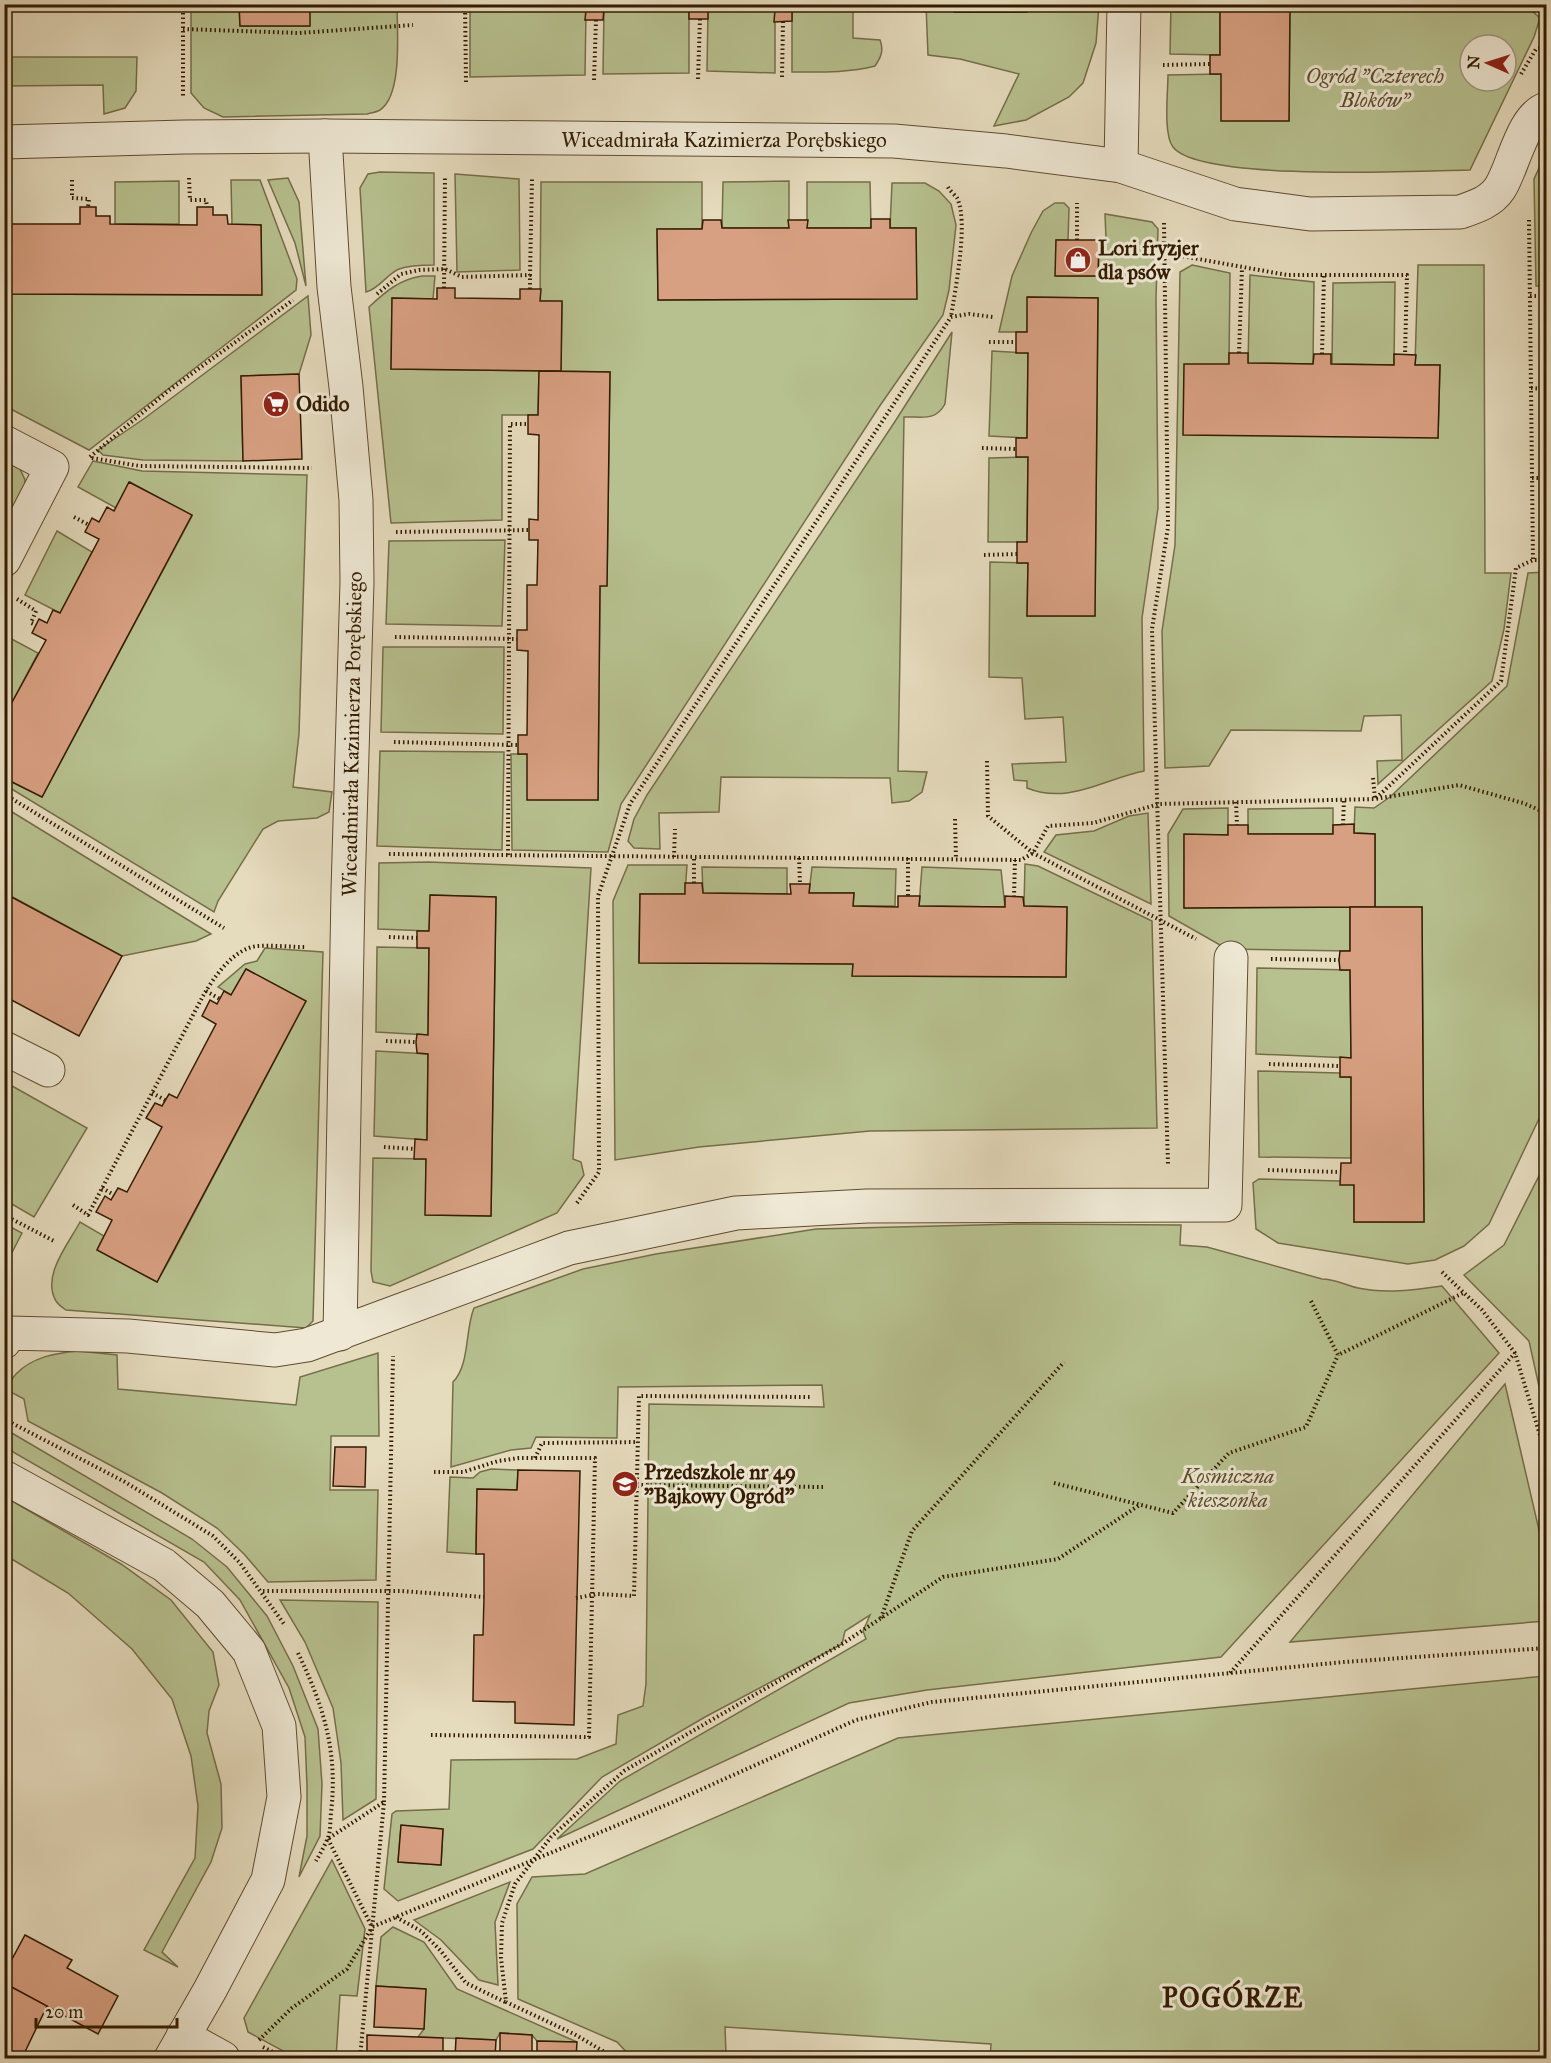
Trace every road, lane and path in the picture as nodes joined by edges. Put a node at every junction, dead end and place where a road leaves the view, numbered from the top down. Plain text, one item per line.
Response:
1 (183, 4) edge
2 (465, 4) edge
3 (1124, 4) edge
4 (1534, 4) edge
5 (1546, 16) edge
6 (700, 19) dead end
7 (596, 20) dead end
8 (783, 22) dead end
9 (413, 25) dead end
10 (183, 29) junction
11 (1210, 64) dead end
12 (1159, 65) dead end
13 (782, 77) dead end
14 (698, 78) dead end
15 (594, 80) dead end
16 (466, 82) dead end
17 (1546, 109) edge
18 (325, 136) junction
19 (184, 137) junction
20 (4, 142) edge
21 (1121, 166) junction
22 (446, 170) dead end
23 (189, 171) dead end
24 (532, 172) dead end
25 (72, 173) dead end
26 (1164, 181) junction
27 (939, 182) dead end
28 (1077, 199) dead end
29 (88, 207) dead end
30 (207, 207) dead end
31 (1529, 213) dead end
32 (1077, 240) dead end
33 (1165, 254) junction
34 (1242, 268) junction
35 (445, 269) junction
36 (530, 275) junction
37 (1324, 275) junction
38 (333, 286) junction
39 (444, 288) dead end
40 (530, 289) dead end
41 (1530, 296) junction
42 (1546, 296) edge
43 (993, 317) dead end
44 (951, 318) junction
45 (989, 342) dead end
46 (1016, 342) dead end
47 (1239, 353) dead end
48 (1322, 354) dead end
49 (1405, 354) dead end
50 (1531, 388) junction
51 (1546, 389) edge
52 (529, 424) dead end
53 (4, 442) edge
54 (982, 448) dead end
55 (1016, 449) dead end
56 (310, 456) dead end
57 (353, 466) junction
58 (311, 468) junction
59 (1532, 478) junction
60 (1546, 478) edge
61 (510, 530) junction
62 (529, 530) dead end
63 (395, 532) dead end
64 (1017, 554) dead end
65 (984, 555) dead end
66 (4, 560) edge
67 (1533, 560) junction
68 (1546, 560) edge
69 (14, 597) dead end
70 (36, 625) dead end
71 (391, 637) dead end
72 (509, 639) junction
73 (518, 639) dead end
74 (386, 742) dead end
75 (508, 744) junction
76 (517, 745) dead end
77 (987, 761) dead end
78 (1372, 778) dead end
79 (4, 794) edge
80 (1344, 799) junction
81 (1375, 799) junction
82 (1236, 802) junction
83 (1159, 804) junction
84 (1546, 813) edge
85 (955, 819) dead end
86 (1237, 825) dead end
87 (1343, 825) dead end
88 (675, 829) dead end
89 (1033, 853) junction
90 (381, 854) dead end
91 (508, 855) junction
92 (614, 856) junction
93 (674, 857) junction
94 (694, 857) junction
95 (800, 858) junction
96 (908, 858) junction
97 (956, 859) junction
98 (1015, 860) junction
99 (694, 883) dead end
100 (800, 884) dead end
101 (908, 896) dead end
102 (1014, 897) dead end
103 (1160, 919) junction
104 (224, 928) dead end
105 (387, 937) dead end
106 (417, 938) dead end
107 (347, 948) junction
108 (1231, 958) junction
109 (1340, 960) dead end
110 (206, 991) junction
111 (220, 999) dead end
112 (377, 1041) dead end
113 (416, 1042) dead end
114 (4, 1048) edge
115 (1261, 1064) dead end
116 (1340, 1066) dead end
117 (48, 1070) dead end
118 (152, 1093) junction
119 (165, 1100) dead end
120 (375, 1147) dead end
121 (415, 1149) dead end
122 (1261, 1170) dead end
123 (1340, 1172) dead end
124 (102, 1188) junction
125 (114, 1195) dead end
126 (73, 1205) dead end
127 (1168, 1205) junction
128 (575, 1207) dead end
129 (4, 1215) edge
130 (54, 1241) dead end
131 (1442, 1272) dead end
132 (1463, 1293) junction
133 (1311, 1301) dead end
134 (340, 1334) junction
135 (4, 1342) edge
136 (1515, 1353) junction
137 (1338, 1355) junction
138 (1064, 1362) dead end
139 (811, 1397) dead end
140 (638, 1442) junction
141 (1546, 1455) edge
142 (535, 1458) junction
143 (434, 1472) dead end
144 (4, 1477) edge
145 (1054, 1484) dead end
146 (637, 1485) junction
147 (823, 1487) dead end
148 (1141, 1504) junction
149 (262, 1591) dead end
150 (592, 1595) junction
151 (484, 1597) dead end
152 (576, 1598) dead end
153 (880, 1619) junction
154 (1546, 1648) edge
155 (1229, 1673) junction
156 (431, 1735) dead end
157 (532, 1860) junction
158 (396, 1917) junction
159 (372, 1927) junction
160 (506, 2002) junction
161 (256, 2043) dead end
162 (177, 2047) edge
163 (223, 2058) edge
164 (360, 2058) edge
165 (615, 2058) edge

1 - 10 path
2 - 16 path
3 - 21 street
4 - 5 path
6 - 14 path
7 - 15 path
8 - 13 path
9 - 10 path
10 - 19 path
11 - 12 path
17 - 26 street, Wiceadmirała Kazimierza Porębskiego
18 - 19 street, Wiceadmirała Kazimierza Porębskiego
18 - 21 street, Wiceadmirała Kazimierza Porębskiego
18 - 38 street, Wiceadmirała Kazimierza Porębskiego
19 - 20 street, Wiceadmirała Kazimierza Porębskiego
21 - 26 street, Wiceadmirała Kazimierza Porębskiego
22 - 35 path
23 - 30 path
24 - 36 path
25 - 29 path
26 - 33 path
27 - 44 path
28 - 32 path
31 - 41 path
33 - 34 path
33 - 83 path
34 - 37 path
34 - 47 path
35 - 36 path
35 - 38 path
35 - 39 path
36 - 40 path
37 - 48 path
37 - 49 path
38 - 57 street, Wiceadmirała Kazimierza Porębskiego
38 - 58 path
41 - 42 path
41 - 50 path
43 - 44 path
44 - 92 path
45 - 46 path
50 - 51 path
50 - 59 path
52 - 61 path
53 - 66 street
54 - 55 path
56 - 58 path
57 - 58 path
57 - 107 street, Wiceadmirała Kazimierza Porębskiego
59 - 60 path
59 - 67 path
61 - 62 path
61 - 63 path
61 - 72 path
64 - 65 path
67 - 68 path
67 - 81 path
69 - 70 path
71 - 72 path
72 - 73 path
72 - 75 path
74 - 75 path
75 - 76 path
75 - 91 path
77 - 89 path
78 - 81 path
79 - 104 path
80 - 81 path
80 - 82 path
80 - 87 path
81 - 84 path
82 - 83 path
82 - 86 path
83 - 89 path
83 - 103 path
85 - 97 path
88 - 93 path
89 - 98 path
89 - 103 path
90 - 91 path
91 - 92 path
92 - 93 path
92 - 128 path
93 - 94 path
94 - 95 path
94 - 99 path
95 - 96 path
95 - 100 path
96 - 97 path
96 - 101 path
97 - 98 path
98 - 102 path
103 - 108 path
103 - 127 path
105 - 106 path
107 - 110 path
107 - 134 street, Wiceadmirała Kazimierza Porębskiego
108 - 109 path
108 - 127 street
110 - 111 path
110 - 118 path
112 - 113 path
114 - 117 street
115 - 116 path
118 - 119 path
118 - 124 path
120 - 121 path
122 - 123 path
124 - 125 path
124 - 126 path
127 - 134 street
129 - 130 path
131 - 132 path
132 - 136 path
132 - 137 path
133 - 137 path
134 - 135 street
136 - 141 path
136 - 155 path
137 - 148 path
138 - 153 path
139 - 140 path
140 - 142 path
140 - 146 path
142 - 143 path
142 - 150 path
144 - 162 street
145 - 148 path
146 - 147 path
146 - 150 path
148 - 153 path
149 - 151 path
150 - 152 path
150 - 156 path
153 - 157 path
154 - 155 path
155 - 157 path
157 - 158 path
157 - 160 path
158 - 159 path
158 - 160 path
159 - 159 path
159 - 161 path
159 - 164 path
160 - 165 path
162 - 163 street

